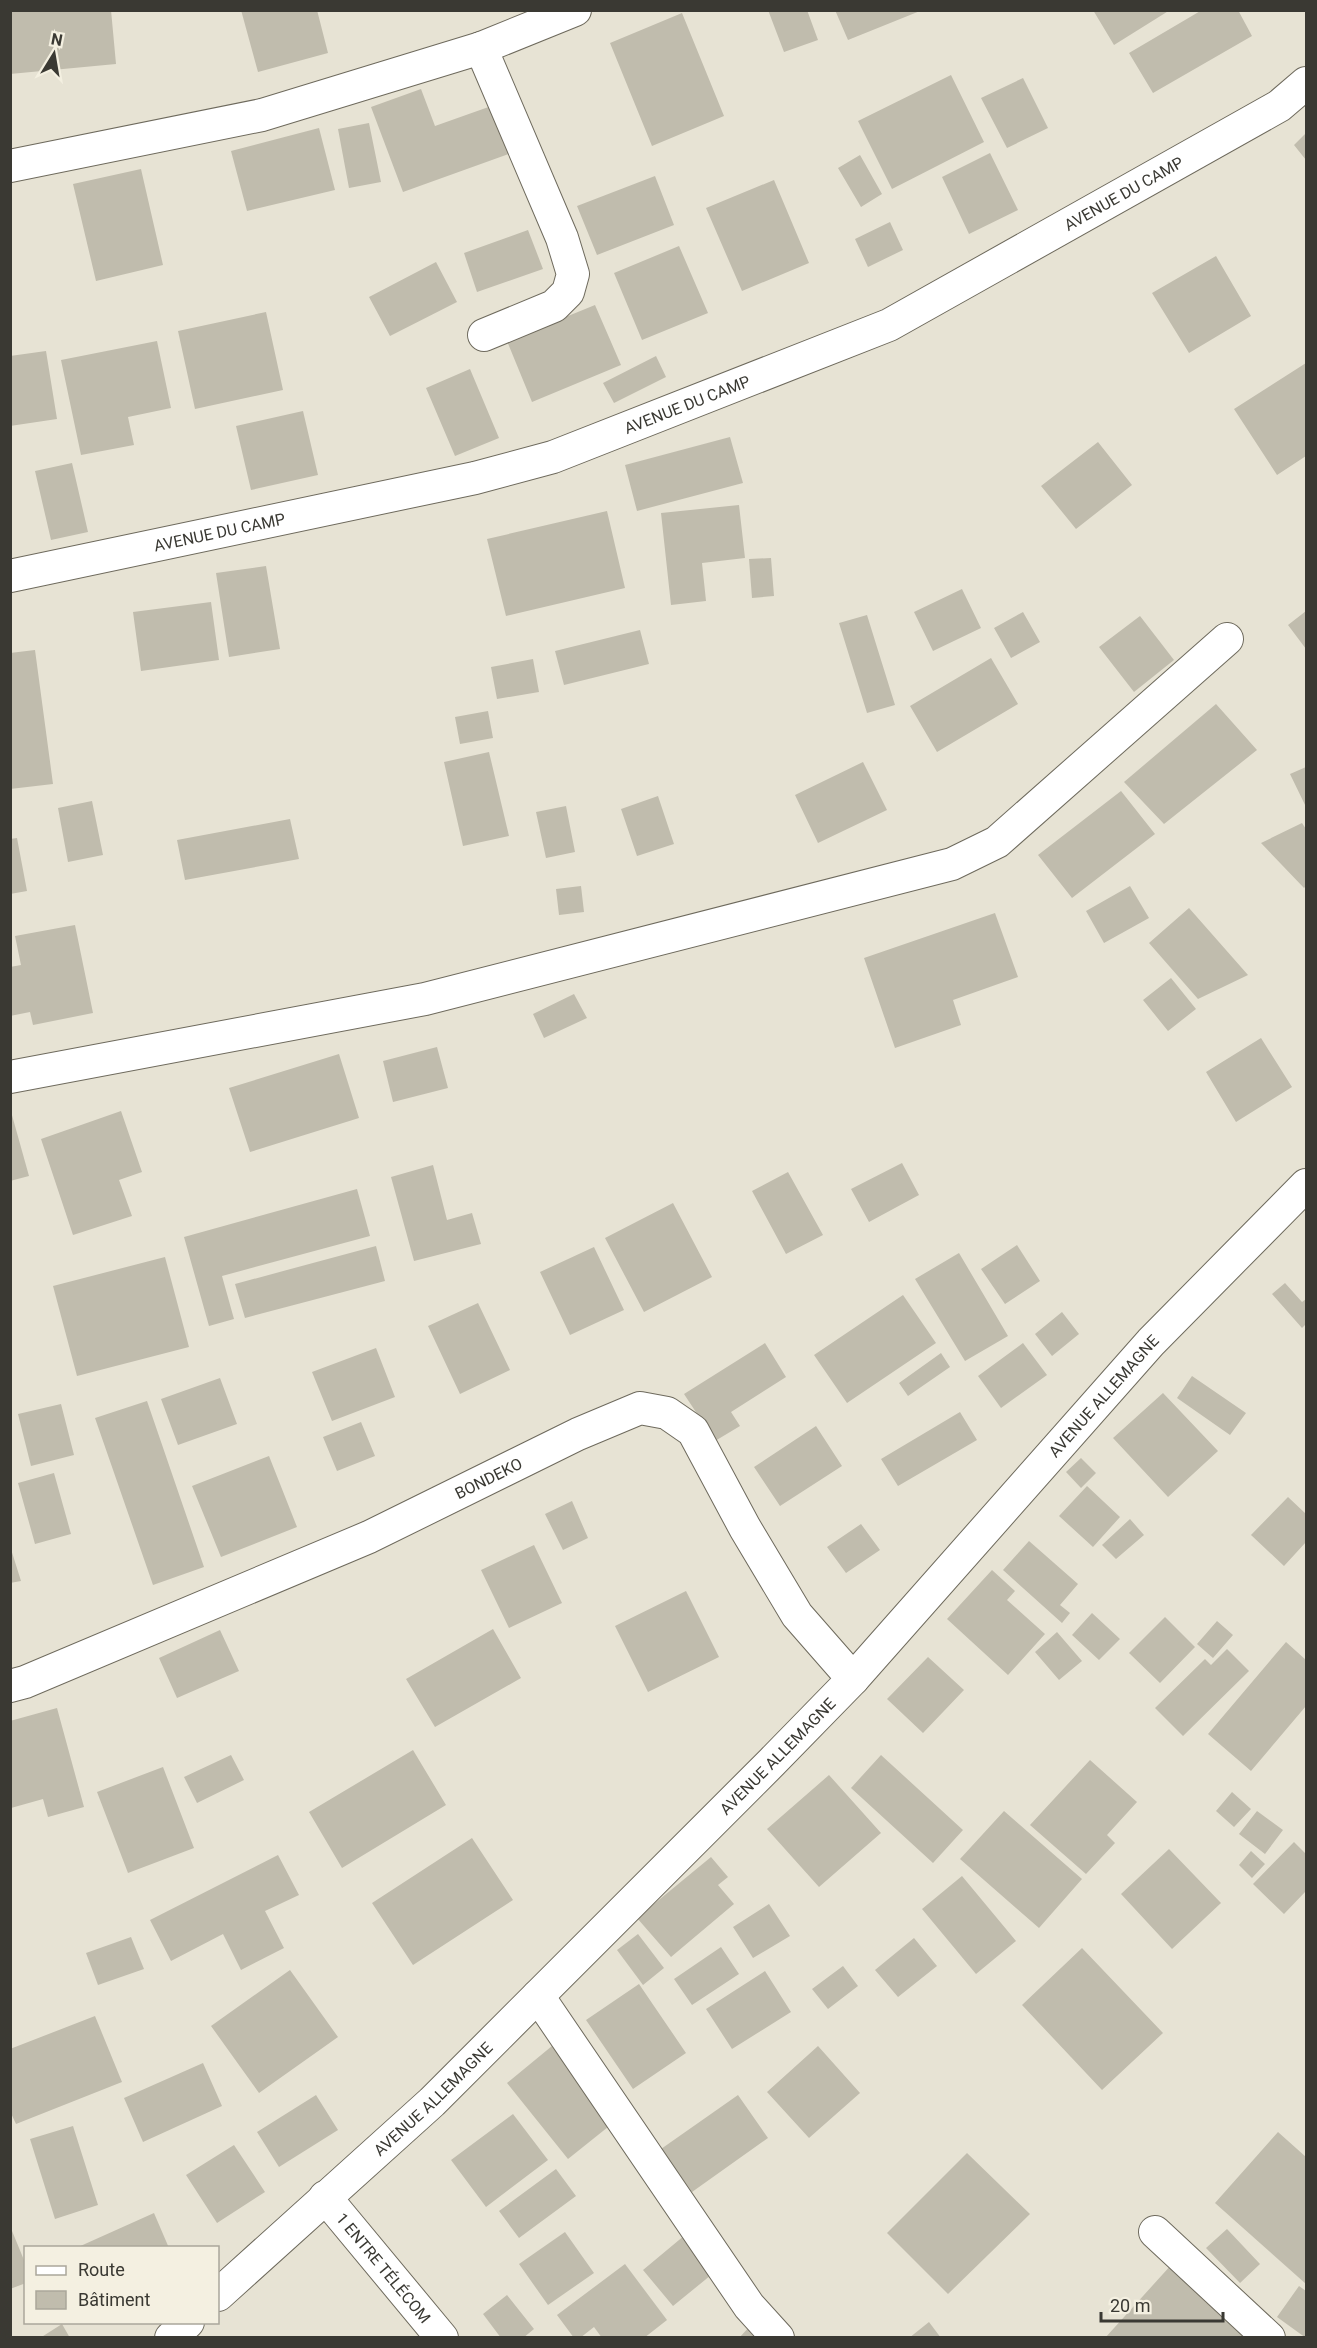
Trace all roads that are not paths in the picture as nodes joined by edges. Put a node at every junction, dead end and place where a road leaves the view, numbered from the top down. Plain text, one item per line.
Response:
1 (575, 10) edge
2 (481, 48) junction
3 (1306, 83) edge
4 (10, 166) edge
5 (484, 335) dead end
6 (10, 576) edge
7 (1227, 639) dead end
8 (10, 1077) edge
9 (1306, 1185) edge
10 (853, 1679) junction
11 (10, 1686) edge
12 (538, 1996) junction
13 (325, 2197) junction
14 (1155, 2232) dead end
15 (219, 2294) edge
16 (186, 2324) edge
17 (171, 2337) edge
18 (442, 2337) edge
19 (778, 2337) edge
20 (1269, 2337) edge

1 - 2 street
2 - 4 street
2 - 5 street
3 - 6 street, AVENUE DU CAMP
7 - 8 street
9 - 10 street, AVENUE ALLEMAGNE
10 - 11 street, BONDEKO
10 - 12 street, AVENUE ALLEMAGNE
12 - 13 street, AVENUE ALLEMAGNE
12 - 19 street
13 - 15 street, AVENUE ALLEMAGNE
13 - 18 street, 1 ENTRE TÉLÉCOM
14 - 20 street
16 - 17 street

